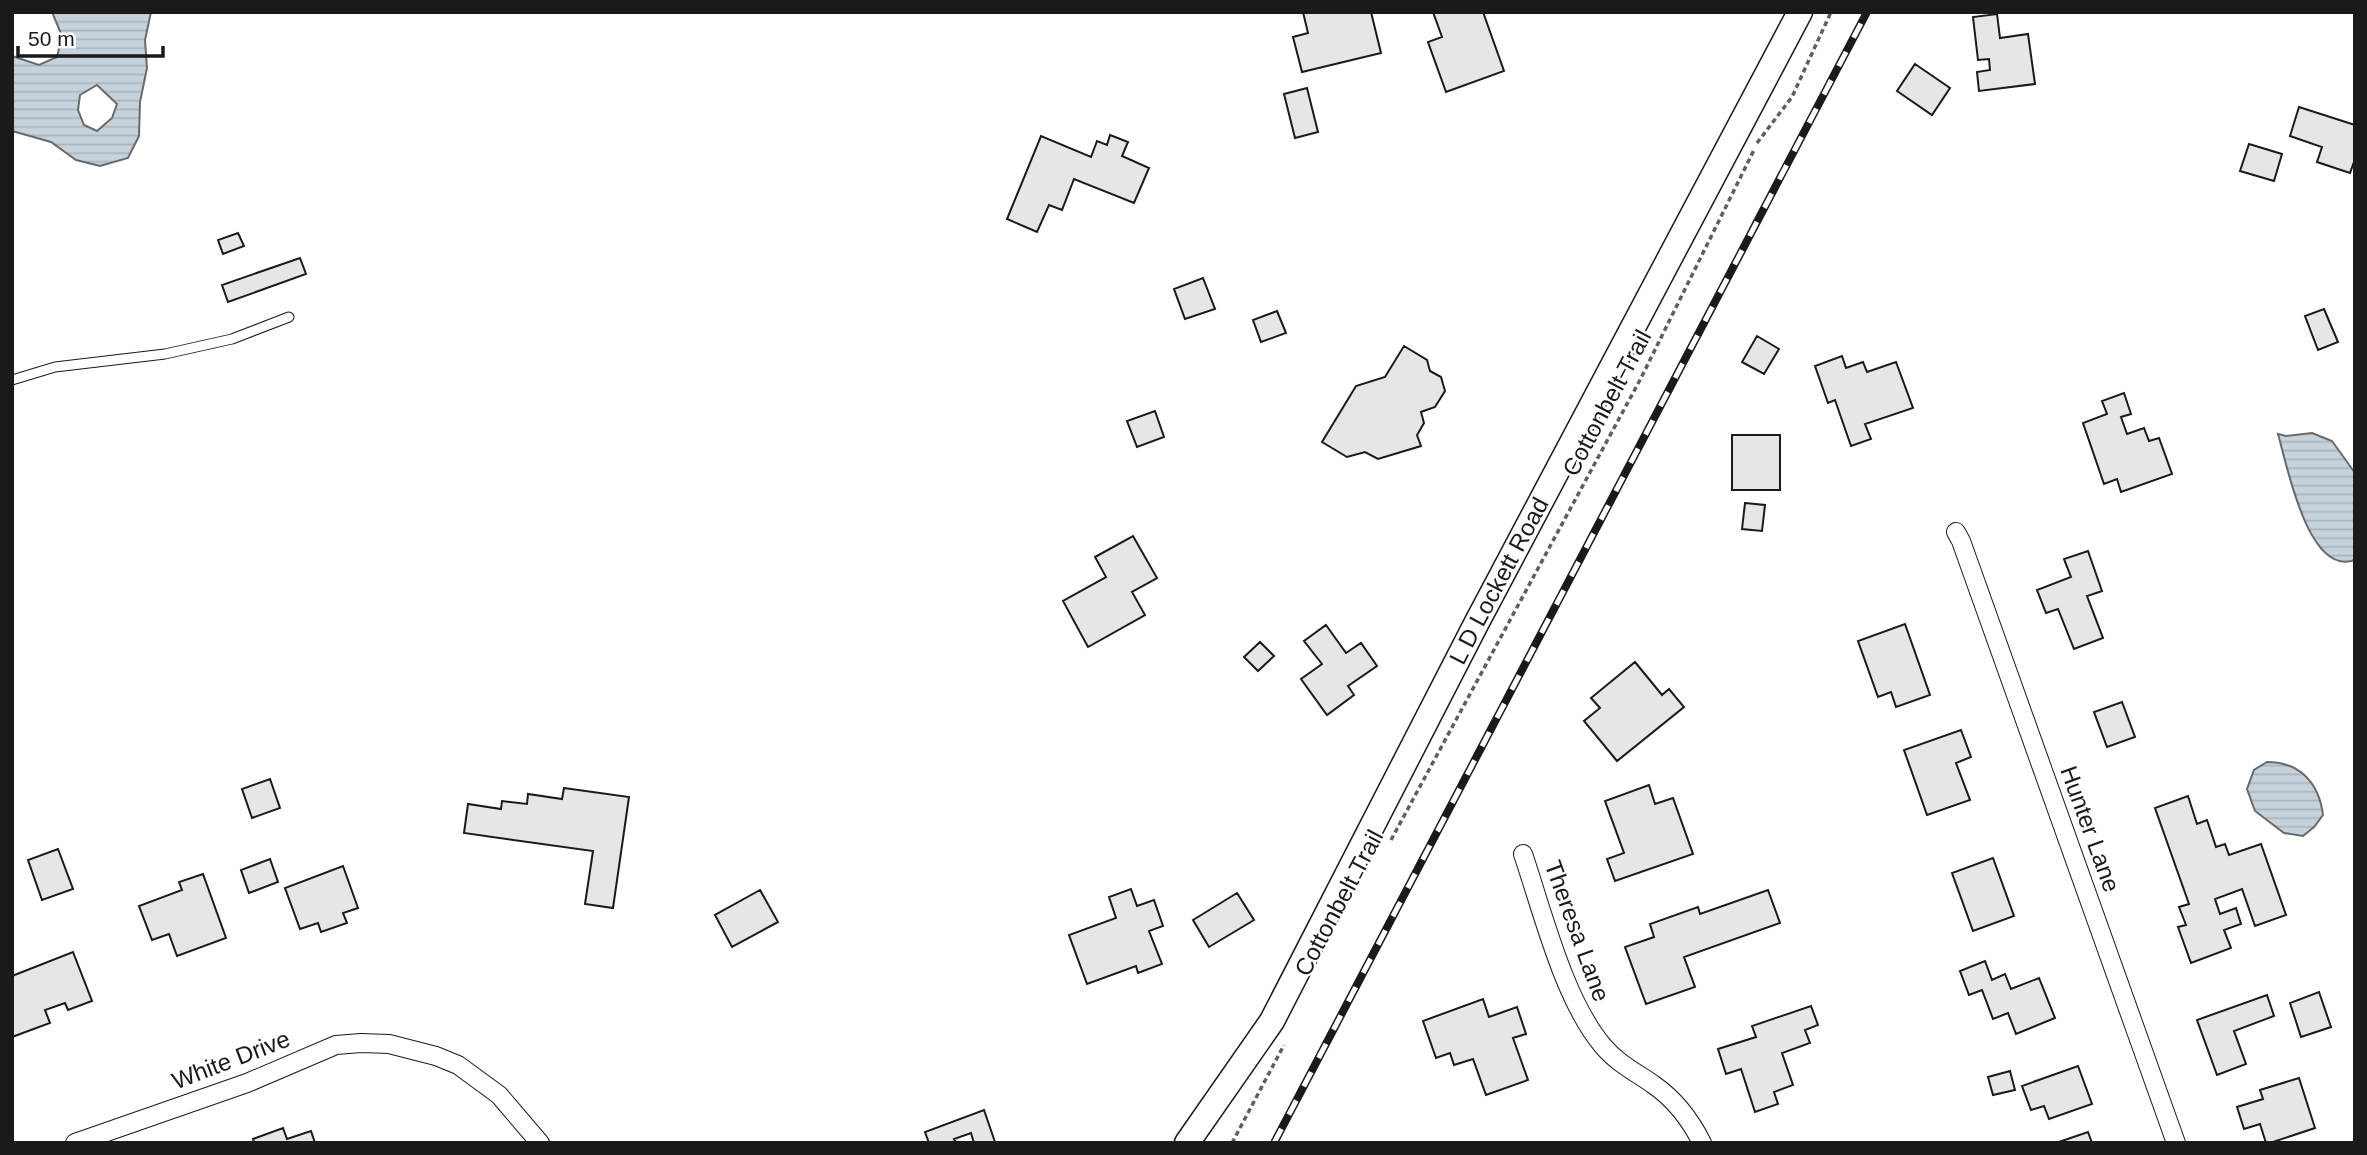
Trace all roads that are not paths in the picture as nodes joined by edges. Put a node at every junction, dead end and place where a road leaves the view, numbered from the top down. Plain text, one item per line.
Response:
1 (1800, 12) edge
2 (289, 317) dead end
3 (12, 380) edge
4 (1956, 532) dead end
5 (1523, 854) dead end
6 (75, 1143) edge
7 (540, 1143) edge
8 (1187, 1143) edge
9 (1702, 1143) edge
10 (2176, 1143) edge

1 - 8 main road, L D Lockett Road
2 - 3 lane
4 - 10 street, Hunter Lane
5 - 9 street, Theresa Lane
6 - 7 street, White Drive

